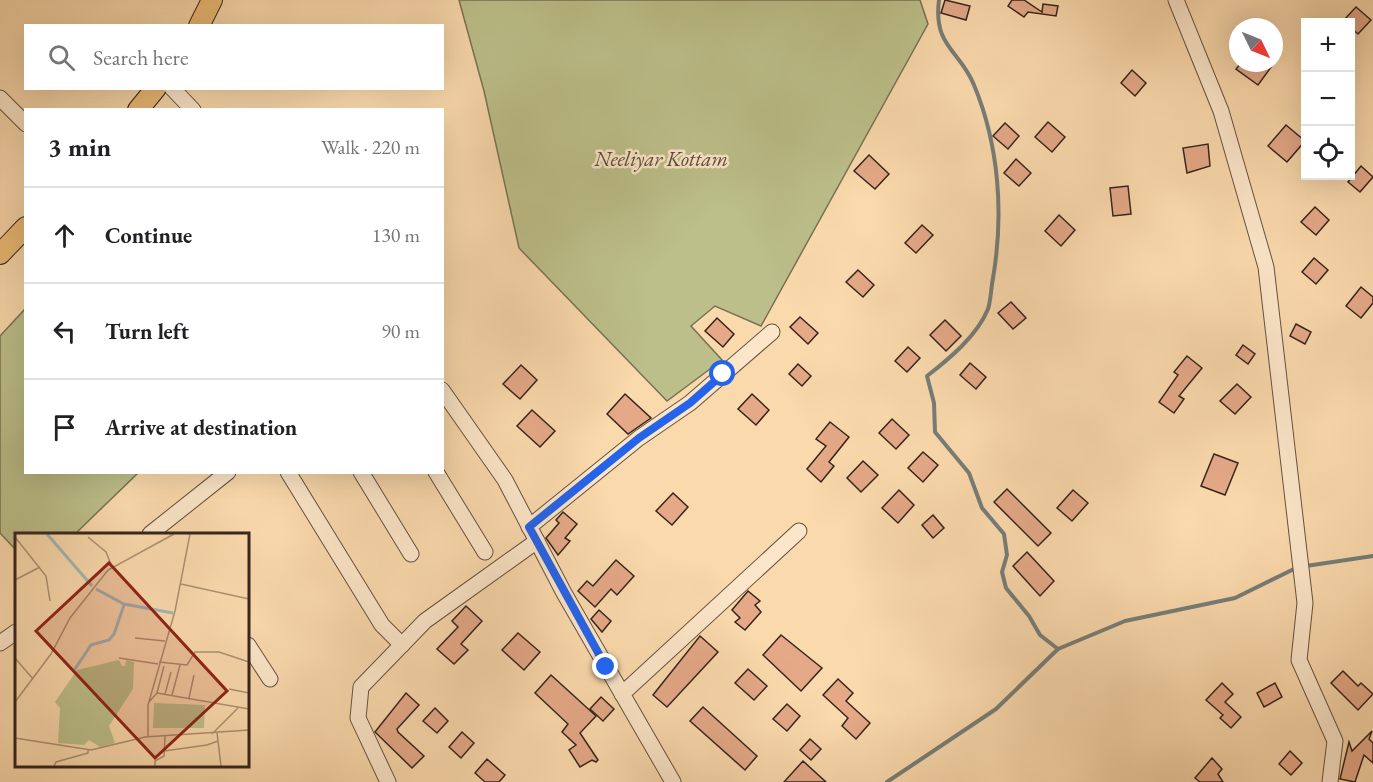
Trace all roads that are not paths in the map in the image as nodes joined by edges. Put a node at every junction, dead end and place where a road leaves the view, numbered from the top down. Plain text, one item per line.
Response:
1 (212, 0) edge
2 (1176, 0) edge
3 (200, 24) edge
4 (154, 90) edge
5 (174, 90) edge
6 (0, 98) edge
7 (140, 108) edge
8 (191, 108) edge
9 (24, 122) edge
10 (24, 229) edge
11 (0, 254) edge
12 (772, 332) dead end
13 (444, 393) edge
14 (226, 474) edge
15 (289, 474) edge
16 (362, 474) edge
17 (437, 474) edge
18 (170, 528) edge
19 (799, 531) dead end
20 (153, 533) edge
21 (533, 534) junction
22 (484, 552) dead end
23 (411, 554) dead end
24 (15, 633) edge
25 (0, 643) edge
26 (402, 645) junction
27 (249, 647) edge
28 (270, 679) dead end
29 (622, 694) junction
30 (388, 782) edge
31 (673, 782) edge
32 (1331, 782) edge

1 - 3 main road
2 - 32 street
4 - 7 main road
5 - 8 street
6 - 9 street
10 - 11 main road
12 - 21 street
13 - 21 street
14 - 18 street
15 - 26 street
16 - 23 street
17 - 22 street
18 - 20 street
19 - 29 street
21 - 26 street
21 - 29 street
24 - 25 street
26 - 30 street
27 - 28 street
29 - 31 street

